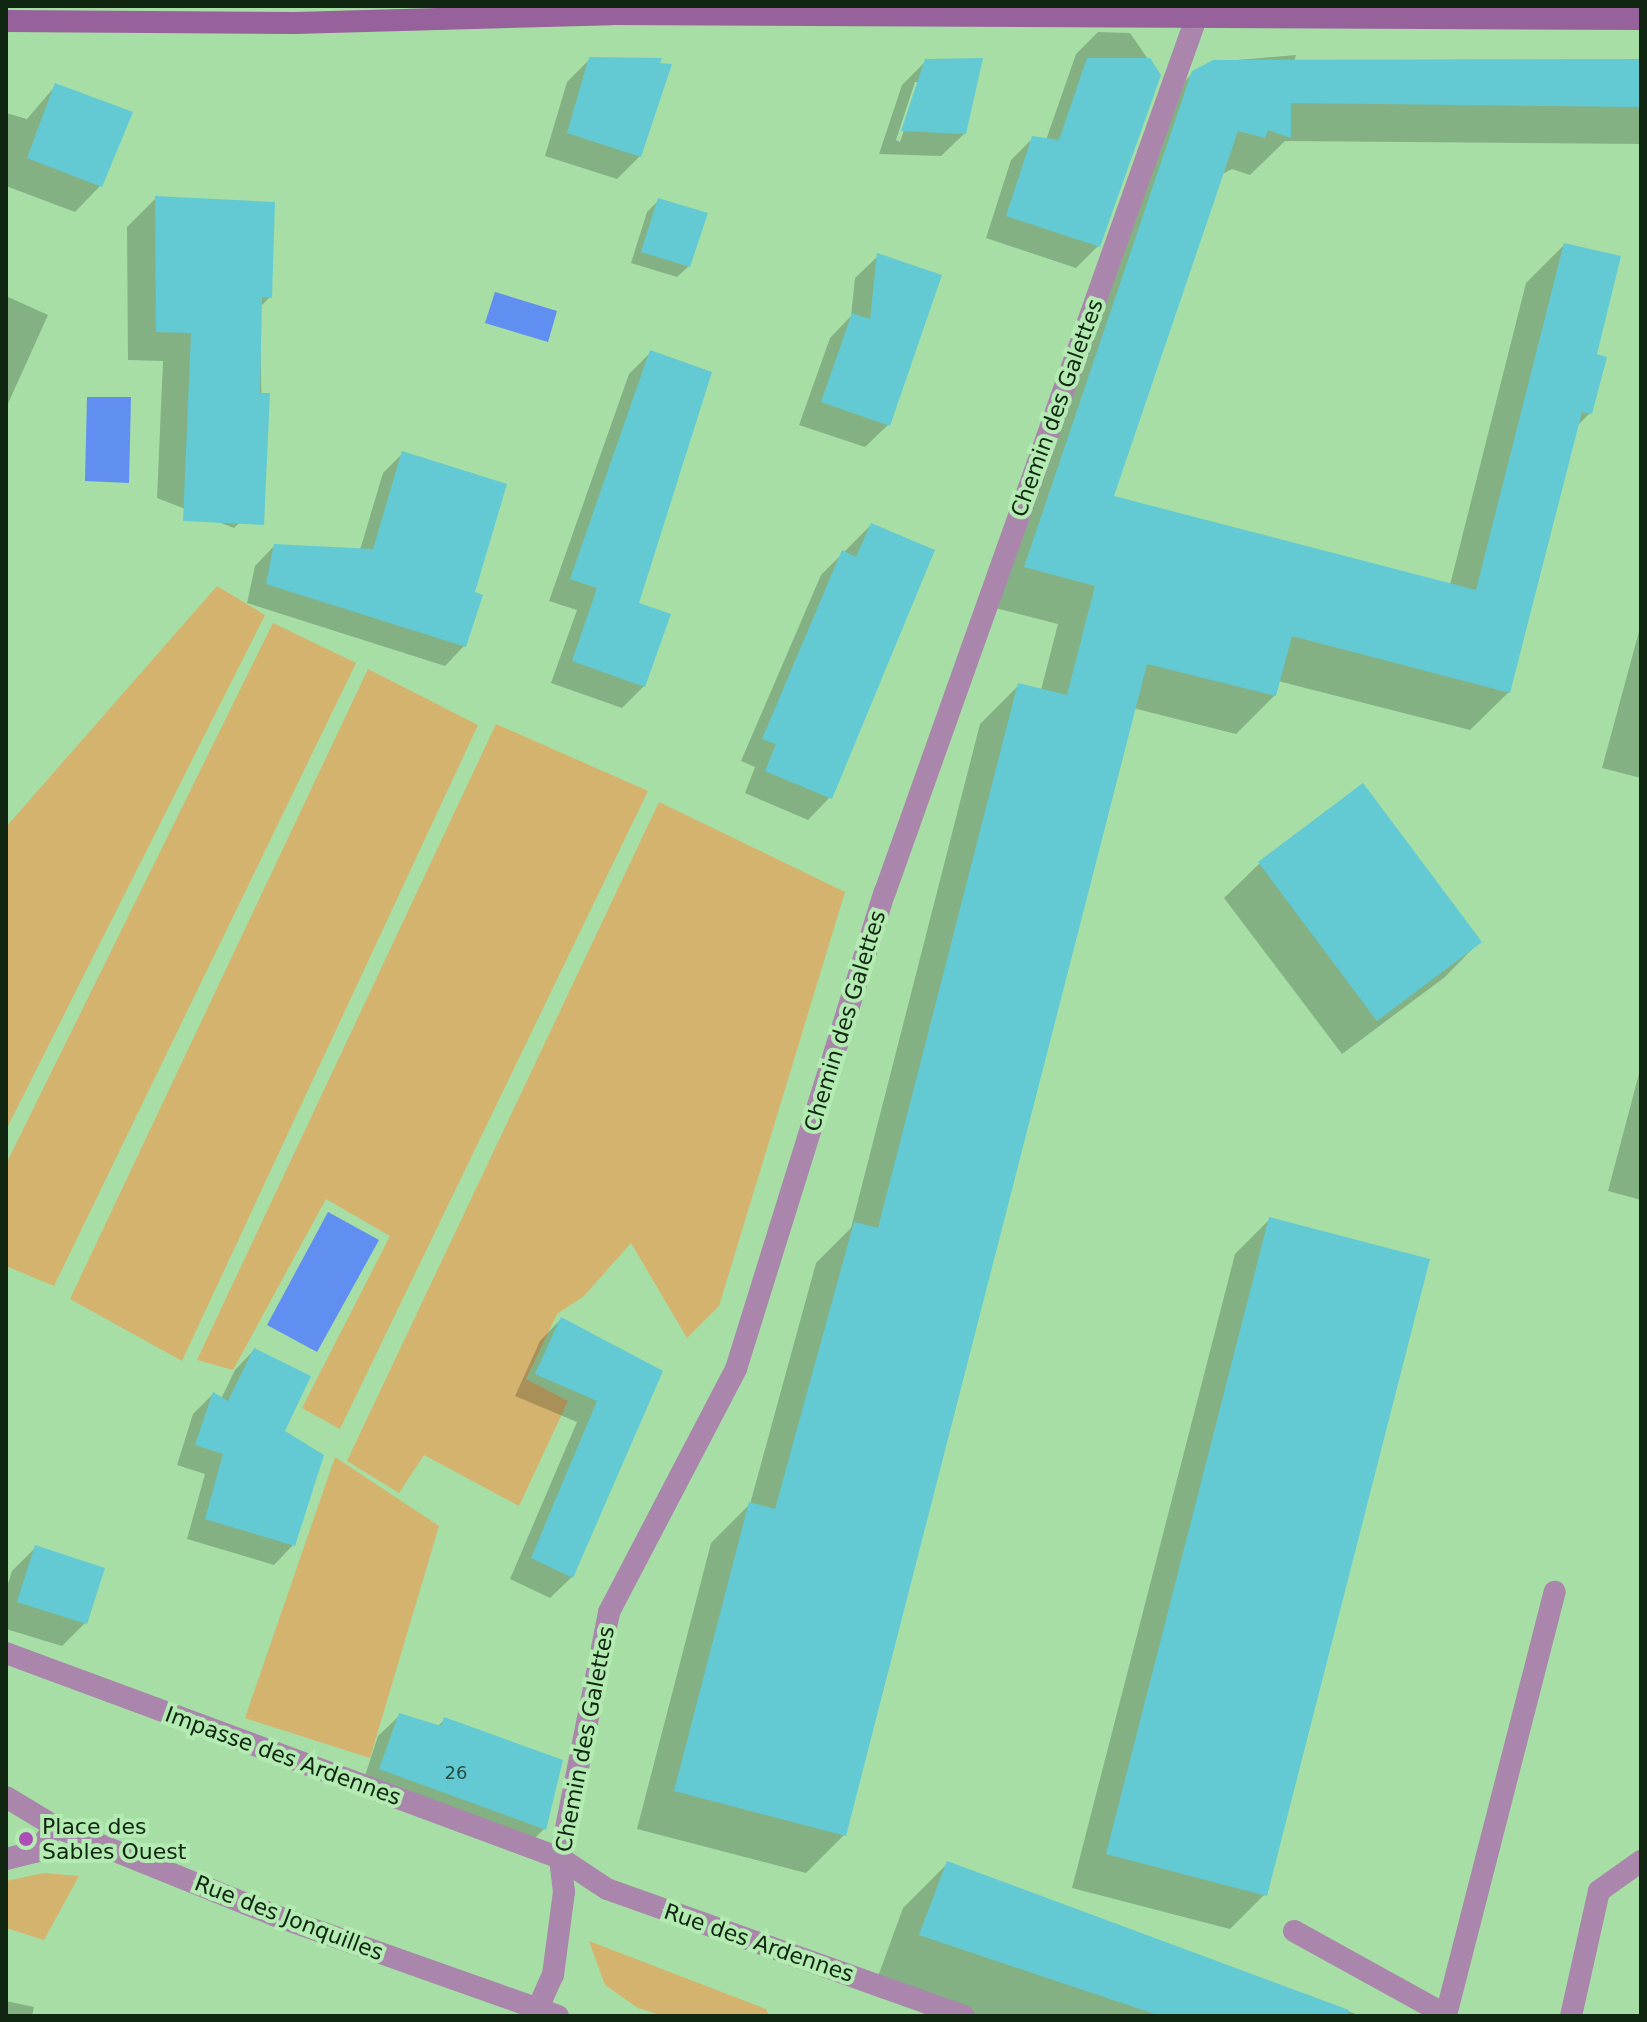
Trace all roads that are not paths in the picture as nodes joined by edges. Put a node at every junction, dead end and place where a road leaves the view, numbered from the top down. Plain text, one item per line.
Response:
1 (1197, 16) junction
2 (1641, 19) edge
3 (6, 21) edge
4 (1555, 1592) dead end
5 (6, 1653) edge
6 (6, 1797) edge
7 (56, 1827) junction
8 (560, 1858) junction
9 (6, 1859) edge
10 (1641, 1861) edge
11 (1294, 1931) dead end
12 (548, 2012) edge
13 (964, 2016) edge
14 (1447, 2016) edge
15 (1571, 2016) edge

1 - 2 main road
1 - 3 main road
1 - 8 street, Chemin des Galettes
4 - 14 street
5 - 8 street, Impasse des Ardennes
6 - 7 street, Rue des Jonquilles
7 - 9 street
7 - 12 street, Rue des Jonquilles
8 - 12 street, Chemin des Galettes
8 - 13 street, Rue des Ardennes
10 - 15 street
11 - 14 street

